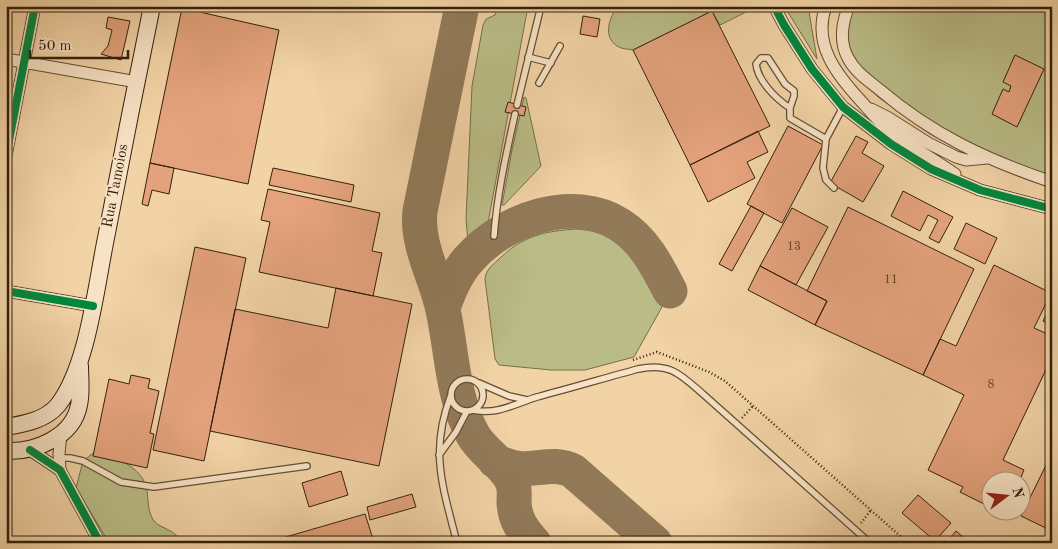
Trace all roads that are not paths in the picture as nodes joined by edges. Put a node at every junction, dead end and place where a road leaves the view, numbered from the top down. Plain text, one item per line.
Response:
1 (35, 6) edge
2 (152, 6) edge
3 (541, 6) edge
4 (774, 6) edge
5 (816, 6) edge
6 (826, 6) edge
7 (849, 6) edge
8 (821, 19) junction
9 (560, 46) dead end
10 (528, 57) junction
11 (6, 59) edge
12 (24, 62) junction
13 (551, 63) junction
14 (137, 82) junction
15 (539, 83) dead end
16 (517, 105) dead end
17 (844, 107) junction
18 (790, 108) junction
19 (868, 108) junction
20 (515, 114) dead end
21 (826, 139) junction
22 (6, 156) edge
23 (989, 158) junction
24 (1048, 180) edge
25 (834, 188) dead end
26 (980, 190) junction
27 (1052, 209) edge
28 (494, 236) dead end
29 (6, 291) edge
30 (93, 306) junction
31 (80, 364) junction
32 (479, 383) junction
33 (451, 395) junction
34 (527, 400) junction
35 (56, 407) junction
36 (470, 411) junction
37 (31, 421) junction
38 (6, 426) edge
39 (61, 434) junction
40 (30, 450) junction
41 (6, 451) edge
42 (439, 456) junction
43 (56, 463) junction
44 (307, 466) dead end
45 (100, 543) edge
46 (457, 543) edge
47 (870, 543) edge

1 - 12 street
2 - 14 main road, Rua Tamoios
3 - 10 lane
4 - 17 street
5 - 8 street
6 - 8 street
7 - 23 street
8 - 19 street
9 - 13 lane
10 - 13 lane
10 - 16 lane
11 - 12 street
12 - 14 street
12 - 22 street
13 - 15 lane
14 - 30 main road, Rua Tamoios
17 - 21 lane
17 - 26 street
18 - 18 lane
18 - 21 lane
19 - 23 street
19 - 26 street
20 - 28 lane
21 - 25 lane
23 - 24 street
26 - 27 street
29 - 30 street
30 - 31 main road, Rua Tamoios
31 - 35 main road, Rua Tamoios
31 - 39 main road, Rua Tamoios
32 - 33 lane
32 - 34 lane
32 - 36 lane
33 - 36 lane
33 - 42 lane
34 - 36 lane
34 - 47 lane
35 - 37 main road
35 - 39 main road
36 - 42 lane
37 - 38 main road
37 - 40 main road
39 - 40 main road
39 - 43 street
40 - 41 main road
40 - 43 street
42 - 46 lane
43 - 44 lane
43 - 45 street

